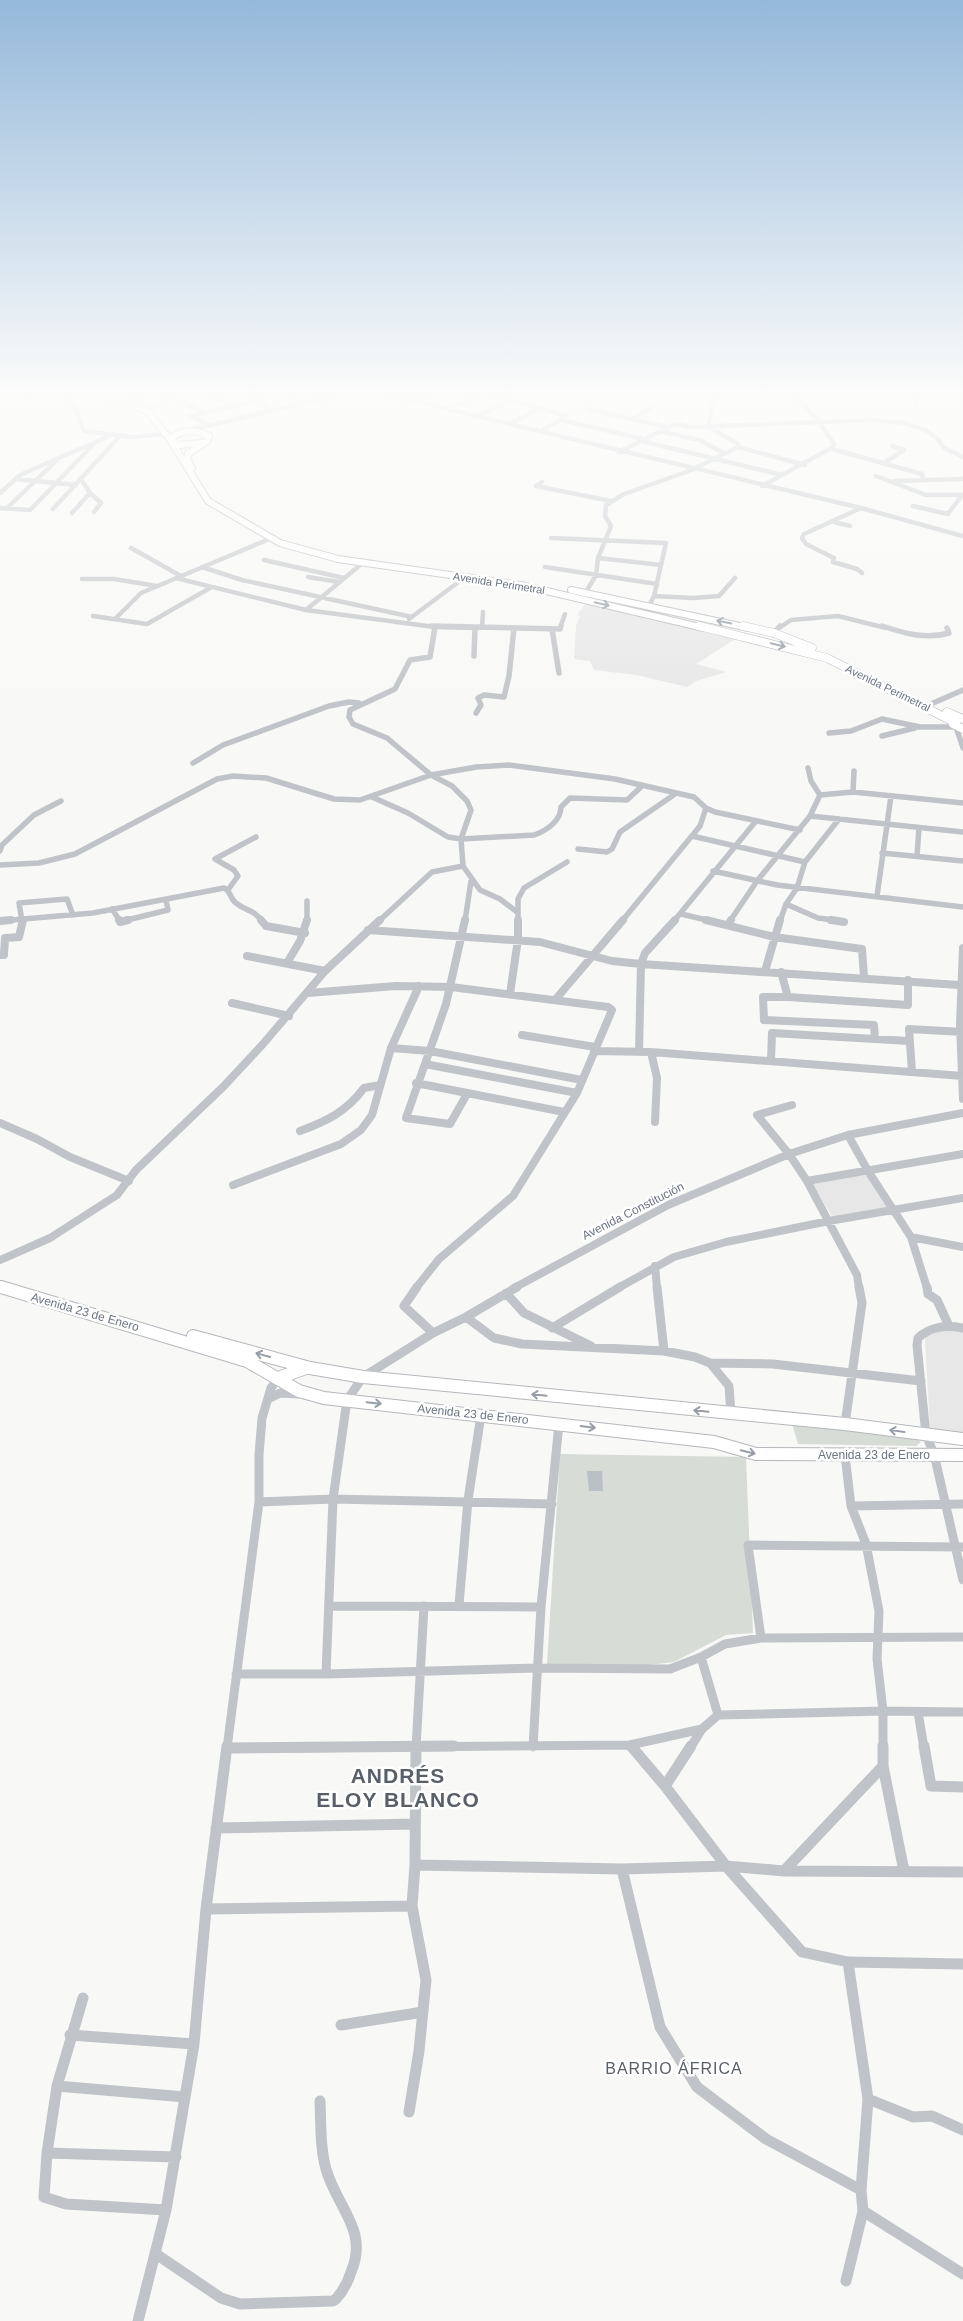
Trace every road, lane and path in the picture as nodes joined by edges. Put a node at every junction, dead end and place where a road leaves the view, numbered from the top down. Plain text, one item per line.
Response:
1 (15, 500) edge
2 (39, 500) edge
3 (61, 500) edge
4 (83, 500) edge
5 (98, 500) edge
6 (208, 500) edge
7 (213, 500) edge
8 (608, 500) edge
9 (827, 500) edge
10 (959, 500) edge
11 (611, 501) joint
12 (913, 506) dead end
13 (0, 508) edge
14 (7, 508) junction
15 (861, 508) junction
16 (53, 509) dead end
17 (94, 512) dead end
18 (72, 513) dead end
19 (834, 522) junction
20 (850, 526) dead end
21 (963, 536) edge
22 (272, 537) junction
23 (551, 538) dead end
24 (606, 540) junction
25 (131, 548) dead end
26 (598, 558) junction
27 (264, 560) dead end
28 (364, 562) junction
29 (660, 565) junction
30 (202, 568) junction
31 (545, 568) dead end
32 (862, 573) dead end
33 (596, 575) junction
34 (466, 576) junction
35 (179, 577) junction
36 (308, 577) dead end
37 (344, 578) junction
38 (735, 578) dead end
39 (82, 579) dead end
40 (339, 582) junction
41 (657, 584) junction
42 (157, 586) junction
43 (210, 588) junction
44 (584, 596) junction
45 (654, 596) junction
46 (321, 597) junction
47 (649, 606) junction
48 (306, 610) junction
49 (483, 612) dead end
50 (565, 614) dead end
51 (93, 616) dead end
52 (412, 617) junction
53 (115, 619) junction
54 (405, 623) junction
55 (435, 627) junction
56 (747, 627) junction
57 (478, 628) junction
58 (514, 628) junction
59 (947, 628) dead end
60 (552, 629) junction
61 (774, 633) junction
62 (740, 636) junction
63 (474, 656) dead end
64 (559, 673) dead end
65 (963, 690) edge
66 (359, 703) junction
67 (930, 704) junction
68 (476, 714) dead end
69 (963, 719) edge
70 (920, 727) junction
71 (959, 729) edge
72 (829, 733) dead end
73 (882, 736) dead end
74 (963, 748) edge
75 (193, 763) dead end
76 (808, 768) dead end
77 (854, 771) dead end
78 (431, 776) junction
79 (642, 786) junction
80 (853, 792) junction
81 (675, 794) junction
82 (820, 795) junction
83 (891, 796) junction
84 (372, 797) junction
85 (61, 801) dead end
86 (963, 803) edge
87 (706, 808) junction
88 (810, 816) junction
89 (839, 819) junction
90 (756, 821) junction
91 (889, 825) junction
92 (919, 828) junction
93 (800, 830) junction
94 (963, 832) edge
95 (692, 836) junction
96 (256, 837) dead end
97 (461, 839) junction
98 (736, 846) junction
99 (578, 849) dead end
100 (0, 851) edge
101 (882, 853) junction
102 (778, 855) junction
103 (917, 856) junction
104 (963, 861) edge
105 (567, 862) dead end
106 (804, 862) junction
107 (0, 865) edge
108 (463, 866) junction
109 (713, 871) junction
110 (471, 881) junction
111 (757, 881) junction
112 (797, 888) junction
113 (228, 890) junction
114 (877, 896) junction
115 (166, 900) junction
116 (307, 900) dead end
117 (786, 904) junction
118 (963, 907) edge
119 (112, 909) junction
120 (517, 912) junction
121 (682, 914) junction
122 (73, 915) junction
123 (23, 920) junction
124 (0, 921) edge
125 (844, 922) dead end
126 (728, 925) junction
127 (368, 930) junction
128 (305, 933) junction
129 (462, 937) junction
130 (774, 937) junction
131 (3, 939) edge
132 (518, 939) junction
133 (963, 948) edge
134 (0, 955) edge
135 (247, 956) dead end
136 (594, 956) junction
137 (287, 962) junction
138 (641, 964) junction
139 (325, 971) junction
140 (765, 971) junction
141 (781, 972) junction
142 (864, 977) junction
143 (908, 980) junction
144 (959, 985) junction
145 (419, 986) junction
146 (451, 987) junction
147 (308, 993) junction
148 (510, 994) junction
149 (788, 997) junction
150 (555, 1000) junction
151 (232, 1003) dead end
152 (289, 1016) junction
153 (961, 1032) edge
154 (522, 1035) dead end
155 (875, 1039) junction
156 (909, 1041) junction
157 (391, 1048) junction
158 (594, 1049) junction
159 (430, 1051) junction
160 (639, 1052) junction
161 (651, 1052) junction
162 (771, 1061) junction
163 (425, 1064) junction
164 (912, 1072) junction
165 (962, 1076) edge
166 (582, 1080) junction
167 (416, 1083) junction
168 (380, 1085) junction
169 (577, 1093) junction
170 (467, 1094) junction
171 (963, 1099) edge
172 (792, 1105) dead end
173 (564, 1112) junction
174 (963, 1113) edge
175 (655, 1122) dead end
176 (0, 1123) edge
177 (300, 1131) dead end
178 (848, 1135) junction
179 (789, 1154) junction
180 (963, 1154) edge
181 (868, 1170) junction
182 (129, 1181) junction
183 (807, 1181) junction
184 (233, 1185) dead end
185 (963, 1198) edge
186 (892, 1210) junction
187 (829, 1221) junction
188 (911, 1236) junction
189 (963, 1247) edge
190 (0, 1260) edge
191 (655, 1266) junction
192 (0, 1282) edge
193 (0, 1287) edge
194 (506, 1293) junction
195 (466, 1317) junction
196 (949, 1326) junction
197 (552, 1328) junction
198 (963, 1328) edge
199 (433, 1333) junction
200 (595, 1348) junction
201 (664, 1351) junction
202 (710, 1363) junction
203 (310, 1368) junction
204 (293, 1372) junction
205 (853, 1372) junction
206 (363, 1377) junction
207 (278, 1378) junction
208 (921, 1381) junction
209 (293, 1387) junction
210 (307, 1394) junction
211 (268, 1398) junction
212 (347, 1400) junction
213 (731, 1414) junction
214 (481, 1415) junction
215 (559, 1424) junction
216 (845, 1424) junction
217 (926, 1435) junction
218 (963, 1439) edge
219 (934, 1454) junction
220 (845, 1455) junction
221 (963, 1455) edge
222 (333, 1499) junction
223 (468, 1500) junction
224 (259, 1502) junction
225 (552, 1504) junction
226 (944, 1504) junction
227 (963, 1504) edge
228 (851, 1506) junction
229 (866, 1544) junction
230 (959, 1547) edge
231 (963, 1580) edge
232 (459, 1605) junction
233 (330, 1606) junction
234 (424, 1606) junction
235 (541, 1607) junction
236 (877, 1636) junction
237 (963, 1637) edge
238 (761, 1638) junction
239 (701, 1657) junction
240 (538, 1668) junction
241 (420, 1672) junction
242 (236, 1674) junction
243 (326, 1674) junction
244 (883, 1711) junction
245 (918, 1712) junction
246 (963, 1712) edge
247 (718, 1715) junction
248 (702, 1729) junction
249 (630, 1745) junction
250 (416, 1746) junction
251 (532, 1747) junction
252 (228, 1748) junction
253 (883, 1766) junction
254 (665, 1786) junction
255 (963, 1786) edge
256 (415, 1824) junction
257 (216, 1828) junction
258 (415, 1865) junction
259 (726, 1866) junction
260 (622, 1869) junction
261 (784, 1871) junction
262 (904, 1871) junction
263 (963, 1872) edge
264 (412, 1906) junction
265 (206, 1909) junction
266 (848, 1962) junction
267 (963, 1964) edge
268 (83, 1998) dead end
269 (423, 2012) junction
270 (341, 2025) dead end
271 (70, 2035) junction
272 (194, 2044) junction
273 (57, 2086) junction
274 (185, 2097) junction
275 (868, 2099) junction
276 (320, 2101) dead end
277 (408, 2112) dead end
278 (963, 2130) edge
279 (47, 2153) junction
280 (176, 2157) junction
281 (861, 2190) junction
282 (166, 2210) junction
283 (862, 2211) junction
284 (156, 2254) junction
285 (963, 2274) edge
286 (846, 2281) dead end
287 (138, 2321) edge

1 - 14 street
2 - 14 street
3 - 16 street
4 - 18 street
5 - 17 street
6 - 22 main road, Avenida Perimetral
7 - 22 main road, Avenida Perimetral
8 - 11 street
9 - 15 street
10 - 12 street
11 - 24 street
13 - 14 street
15 - 19 street
15 - 21 street
19 - 20 street
19 - 32 street
22 - 28 main road, Avenida Perimetral
22 - 30 street
23 - 24 street
24 - 26 street
24 - 29 street
25 - 35 street
26 - 29 street
26 - 33 street
27 - 37 street
28 - 34 main road, Avenida Perimetral
28 - 37 street
29 - 41 street
30 - 35 street
30 - 46 street
31 - 33 street
33 - 41 street
33 - 44 street
34 - 44 main road, Avenida Perimetral
34 - 52 street
35 - 42 street
35 - 43 street
36 - 40 street
37 - 40 street
38 - 45 street
39 - 42 street
40 - 46 street
41 - 45 street
42 - 53 street
43 - 48 street
43 - 53 street
44 - 47 main road, Avenida Perimetral
44 -> 62 main road, Avenida Perimetral
45 - 47 street
46 - 48 street
46 - 52 street
56 -> 47 main road, Avenida Perimetral
48 - 54 street
49 - 57 street
50 - 60 street
51 - 53 street
52 - 54 street
54 - 55 street
55 - 57 street
55 - 66 street
56 - 61 main road, Avenida Perimetral
56 - 62 main road
57 - 58 street
57 - 63 street
58 - 60 street
58 - 68 street
59 - 61 street
60 - 64 street
61 - 67 main road, Avenida Perimetral
62 -> 71 main road, Avenida Perimetral
65 - 67 street
66 - 75 street
66 - 78 street
67 - 69 main road, Avenida Perimetral
69 - 71 main road
70 - 71 street
70 - 72 street
70 - 73 street
71 - 74 street
76 - 82 street
77 - 80 street
78 - 79 street
78 - 84 street
78 - 97 street
79 - 81 street
79 - 97 street
80 - 82 street
80 - 83 street
81 - 87 street
81 - 99 street
82 - 88 street
83 - 86 street
83 - 91 street
84 - 97 street
84 - 107 street
85 - 100 street
87 - 90 street
87 - 95 street
88 - 89 street
88 - 93 street
89 - 91 street
89 - 106 street
90 - 93 street
90 - 98 street
91 - 92 street
91 - 101 street
92 - 94 street
92 - 103 street
93 - 102 street
95 - 98 street
95 - 136 street
96 - 113 street
97 - 108 street
98 - 102 street
98 - 109 street
101 - 103 street
101 - 114 street
102 - 106 street
102 - 111 street
103 - 104 street
105 - 120 street
106 - 112 street
108 - 110 street
108 - 127 street
109 - 111 street
109 - 121 street
110 - 120 street
110 - 129 street
111 - 112 street
111 - 126 street
112 - 114 street
112 - 117 street
113 - 115 street
113 - 128 street
114 - 118 street
115 - 119 street
115 - 119 street
116 - 128 street
117 - 125 street
117 - 130 street
119 - 122 street
120 - 132 street
121 - 126 street
121 - 138 street
122 - 123 street
122 - 123 street
123 - 124 street
123 - 131 street
126 - 130 street
127 - 129 street
127 - 139 street
128 - 137 street
129 - 132 street
129 - 146 street
130 - 140 street
130 - 142 street
131 - 134 street
132 - 136 street
132 - 148 street
133 - 144 street
135 - 137 street
136 - 138 street
136 - 150 street
137 - 139 street
138 - 140 street
138 - 160 street
139 - 147 street
140 - 141 street
141 - 142 street
141 - 149 street
142 - 143 street
143 - 144 street
143 - 149 street
144 - 153 street
145 - 146 street
145 - 147 street
145 - 157 street
146 - 148 street
146 - 159 street
147 - 152 street
148 - 150 street
149 - 155 street
150 - 158 street
151 - 152 street
152 - 182 street
153 - 156 street
153 - 165 street
154 - 158 street
155 - 156 street
155 - 162 street
156 - 164 street
157 - 159 street
157 - 168 street
158 - 160 street
158 - 166 street
159 - 163 street
159 - 166 street
160 - 161 street
161 - 162 street
161 - 175 street
162 - 164 street
163 - 167 street
163 - 169 street
164 - 165 street
165 - 171 street
166 - 169 street
167 - 170 street
167 - 170 street
168 - 177 street
168 - 184 street
169 - 173 street
170 - 173 street
172 - 179 street
173 - 199 street
174 - 178 street, Avenida Constitución
176 - 182 street
178 - 179 street, Avenida Constitución
178 - 181 street
179 - 183 street
179 - 194 street, Avenida Constitución
180 - 181 street
181 - 183 street
181 - 186 street
182 - 190 street
183 - 187 street
185 - 186 street
186 - 187 street
186 - 188 street
187 - 191 street
187 - 205 street
188 - 189 street
188 - 196 street
191 - 197 street
191 - 201 street
203 -> 192 main road, Avenida 23 de Enero
193 - 207 main road, Avenida 23 de Enero
194 - 195 street, Avenida Constitución
194 - 197 street
195 - 199 street, Avenida Constitución
195 - 200 street
196 - 198 street
196 - 208 street
197 - 200 street
199 - 206 street, Avenida Constitución
200 - 201 street
201 - 202 street
202 - 205 street
202 - 213 street
203 - 204 main road
203 - 206 main road, Avenida 23 de Enero
204 - 207 main road
204 - 209 main road
205 - 208 street
205 - 216 street
206 - 212 street, Avenida Constitución
213 -> 206 main road, Avenida 23 de Enero
207 - 209 main road, Avenida 23 de Enero
207 - 211 street
208 - 217 street
209 - 210 main road, Avenida 23 de Enero
210 - 211 street
210 - 212 main road, Avenida 23 de Enero
211 - 224 street
212 -> 214 main road, Avenida 23 de Enero
212 - 222 street
213 - 216 main road, Avenida 23 de Enero
214 - 215 main road, Avenida 23 de Enero
214 - 223 street
215 -> 220 main road, Avenida 23 de Enero
215 - 225 street
217 -> 216 main road, Avenida 23 de Enero
217 - 218 main road, Avenida 23 de Enero
217 - 219 street
219 - 220 main road, Avenida 23 de Enero
219 - 221 main road, Avenida 23 de Enero
219 - 226 street
220 - 228 street
222 - 223 street
222 - 224 street
222 - 233 street
223 - 225 street
223 - 232 street
224 - 242 street
225 - 235 street
226 - 227 street
226 - 228 street
226 - 230 street
228 - 229 street
229 - 230 street
229 - 236 street
229 - 238 street
230 - 231 street
232 - 234 street
232 - 235 street
233 - 234 street
233 - 243 street
234 - 241 street
235 - 240 street
236 - 237 street
236 - 238 street
236 - 244 street
238 - 239 street
239 - 240 street
239 - 247 street
240 - 241 street
240 - 251 street
241 - 243 street
241 - 250 street
242 - 243 street
242 - 252 street
244 - 245 street
244 - 247 street
244 - 253 street
245 - 246 street
245 - 255 street
247 - 248 street
248 - 249 street
248 - 254 street
249 - 251 street
249 - 254 street
250 - 251 street
250 - 252 street
250 - 256 street
252 - 257 street
253 - 261 street
253 - 262 street
254 - 259 street
256 - 257 street
256 - 258 street
257 - 265 street
258 - 260 street
258 - 264 street
259 - 260 street
259 - 261 street
259 - 266 street
260 - 281 street
261 - 262 street
262 - 263 street
264 - 265 street
264 - 269 street
265 - 272 street
266 - 267 street
266 - 275 street
268 - 271 street
269 - 270 street
269 - 277 street
271 - 272 street
271 - 273 street
272 - 274 street
273 - 274 street
273 - 279 street
274 - 280 street
275 - 278 street
275 - 281 street
276 - 284 street
279 - 280 street
279 - 282 street
280 - 282 street
281 - 283 street
282 - 284 street
283 - 285 street
283 - 286 street
284 - 287 street

